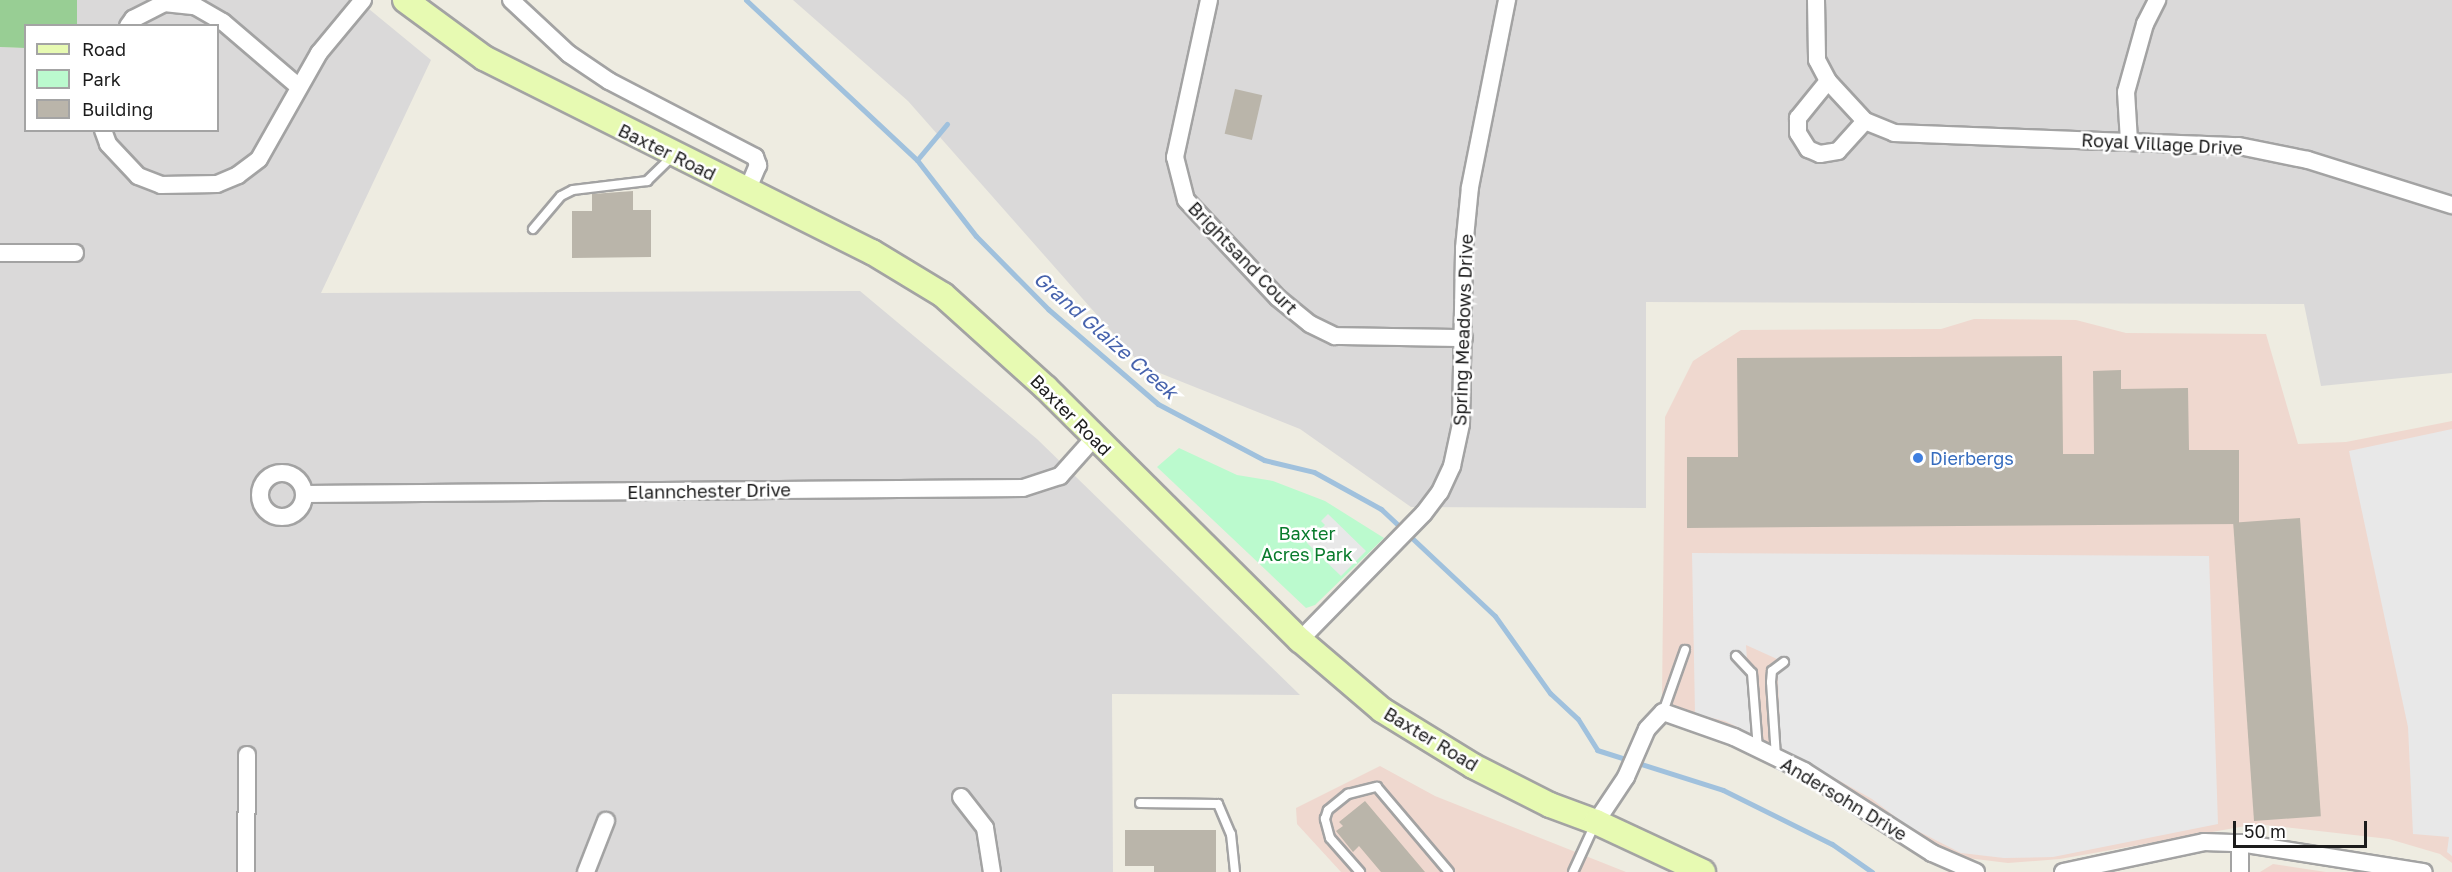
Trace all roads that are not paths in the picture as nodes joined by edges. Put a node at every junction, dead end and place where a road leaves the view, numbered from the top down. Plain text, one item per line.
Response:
1 (363, 0) edge
2 (405, 0) edge
3 (511, 0) edge
4 (1209, 0) edge
5 (1508, 0) edge
6 (1816, 0) edge
7 (2157, 0) edge
8 (129, 24) edge
9 (1828, 81) junction
10 (298, 86) junction
11 (1865, 121) junction
12 (104, 132) edge
13 (2129, 141) junction
14 (674, 156) junction
15 (747, 191) junction
16 (2452, 205) edge
17 (533, 229) dead end
18 (0, 253) edge
19 (75, 253) dead end
20 (1464, 338) junction
21 (1094, 438) junction
22 (305, 494) dead end
23 (1300, 640) junction
24 (1685, 650) dead end
25 (1737, 656) dead end
26 (1784, 662) dead end
27 (1663, 712) junction
28 (1758, 749) junction
29 (247, 754) dead end
30 (1776, 758) junction
31 (961, 797) dead end
32 (1140, 803) dead end
33 (606, 821) dead end
34 (1596, 822) junction
35 (2240, 843) junction
36 (2348, 865) edge
37 (246, 872) edge
38 (586, 872) edge
39 (992, 872) edge
40 (1235, 872) edge
41 (1360, 872) edge
42 (1449, 872) edge
43 (1572, 872) edge
44 (1703, 872) edge
45 (1976, 872) edge
46 (2063, 872) edge
47 (2240, 872) edge
48 (2424, 872) edge

1 - 10 street
2 - 14 main road, Baxter Road
3 - 15 street
4 - 20 street, Brightsand Court
5 - 20 street, Spring Meadows Drive
6 - 9 street, Royal Village Drive
7 - 13 street
8 - 10 street
9 - 11 street, Royal Village Drive
9 - 11 street
10 - 12 street
11 - 13 street, Royal Village Drive
13 - 16 street, Royal Village Drive
14 - 15 main road, Baxter Road
14 - 17 lane
15 - 21 main road, Baxter Road
18 - 19 street
20 - 23 street, Spring Meadows Drive
21 - 22 street, Elannchester Drive
21 - 23 main road, Baxter Road
23 - 34 main road, Baxter Road
24 - 27 lane
25 - 28 lane
26 - 30 lane
27 - 28 street, Andersohn Drive
27 - 34 street
28 - 30 street, Andersohn Drive
29 - 37 street
30 - 45 street, Andersohn Drive
31 - 39 street
32 - 40 lane
33 - 38 street
34 - 43 lane
34 - 44 main road, Baxter Road
35 - 36 street
35 - 46 street
35 - 47 street
36 - 48 street
41 - 42 lane

